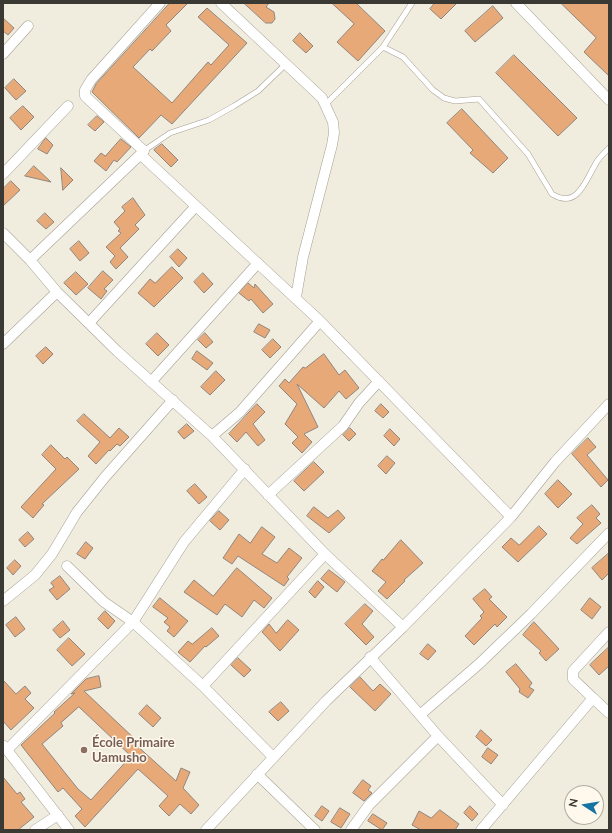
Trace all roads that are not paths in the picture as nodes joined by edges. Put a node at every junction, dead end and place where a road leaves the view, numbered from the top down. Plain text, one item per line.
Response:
1 (160, 3) edge
2 (221, 3) edge
3 (412, 3) edge
4 (516, 3) edge
5 (28, 26) dead end
6 (383, 47) junction
7 (3, 54) edge
8 (286, 64) junction
9 (609, 100) edge
10 (326, 104) junction
11 (68, 106) dead end
12 (609, 148) edge
13 (143, 153) junction
14 (3, 174) edge
15 (196, 206) junction
16 (3, 233) edge
17 (30, 260) junction
18 (258, 263) junction
19 (57, 292) junction
20 (296, 297) junction
21 (320, 321) junction
22 (89, 323) junction
23 (3, 344) edge
24 (379, 381) junction
25 (151, 382) junction
26 (173, 400) junction
27 (609, 404) edge
28 (212, 436) junction
29 (245, 469) junction
30 (268, 495) junction
31 (511, 517) junction
32 (609, 533) edge
33 (325, 554) junction
34 (67, 566) dead end
35 (3, 601) edge
36 (133, 622) junction
37 (403, 627) junction
38 (609, 632) edge
39 (370, 657) junction
40 (203, 686) junction
41 (593, 698) junction
42 (421, 714) junction
43 (609, 714) edge
44 (438, 736) junction
45 (5, 747) edge
46 (273, 757) junction
47 (257, 774) junction
48 (503, 805) junction
49 (58, 815) junction
50 (35, 830) edge
51 (69, 830) edge
52 (206, 830) edge
53 (315, 830) edge
54 (351, 830) edge
55 (481, 830) edge

1 - 13 street
2 - 8 street
3 - 6 lane
4 - 9 street
5 - 7 street
6 - 10 lane
6 - 12 lane
8 - 10 street
8 - 13 lane
10 - 20 street
11 - 14 street
13 - 15 street
13 - 17 street
15 - 18 street
15 - 22 street
16 - 17 street
17 - 19 street
18 - 20 street
18 - 25 street
19 - 22 street
19 - 23 street
20 - 21 street
21 - 24 street
21 - 28 street
22 - 25 street
24 - 30 street
24 - 31 street
25 - 26 street
26 - 28 street
26 - 35 street
27 - 31 street
28 - 29 street
29 - 30 street
29 - 36 street
30 - 33 street
31 - 37 street
32 - 42 street
33 - 37 street
33 - 40 street
34 - 36 street
36 - 40 street
36 - 45 street
37 - 39 street
38 - 41 street
39 - 42 street
39 - 46 street
40 - 46 street
41 - 43 street
41 - 48 street
42 - 44 street
44 - 48 street
44 - 54 street
45 - 49 street
46 - 47 street
47 - 52 street
47 - 53 street
48 - 55 street
49 - 50 street
49 - 51 street

